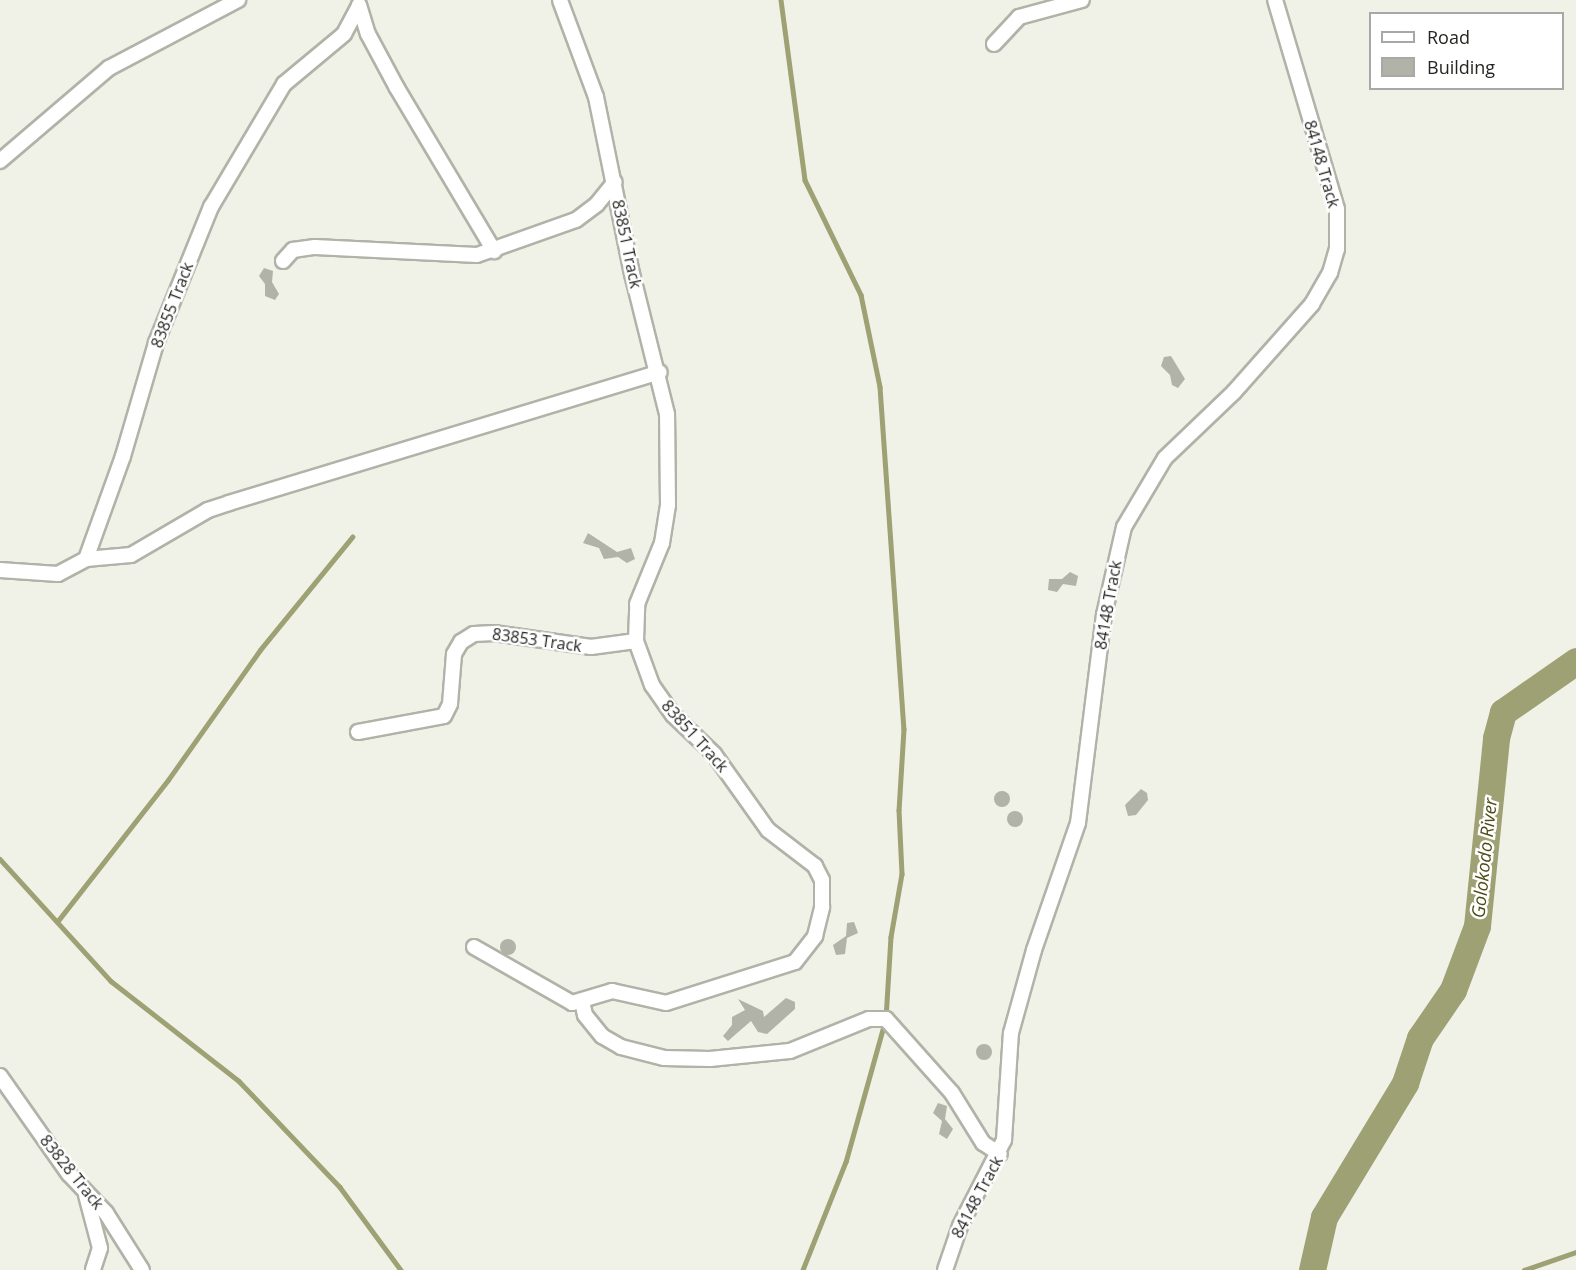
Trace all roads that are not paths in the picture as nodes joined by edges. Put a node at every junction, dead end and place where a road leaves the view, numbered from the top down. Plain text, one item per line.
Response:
1 (238, 0) edge
2 (560, 0) edge
3 (1082, 0) edge
4 (1275, 0) edge
5 (358, 3) edge
6 (994, 44) dead end
7 (0, 161) edge
8 (615, 182) junction
9 (494, 251) junction
10 (283, 261) dead end
11 (659, 372) junction
12 (86, 559) junction
13 (0, 570) edge
14 (636, 641) junction
15 (358, 732) dead end
16 (474, 947) dead end
17 (582, 1001) junction
18 (0, 1076) edge
19 (1000, 1154) junction
20 (84, 1190) junction
21 (93, 1270) edge
22 (142, 1270) edge
23 (945, 1270) edge

1 - 7 street
2 - 8 street, 83851 Track
3 - 6 street
4 - 19 street, 84148 Track
5 - 9 street
5 - 12 street, 83855 Track
8 - 9 street
8 - 11 street, 83851 Track
9 - 10 street
11 - 12 street
11 - 14 street, 83851 Track
12 - 13 street
14 - 15 street, 83853 Track
14 - 17 street, 83851 Track
16 - 17 street
17 - 19 street
18 - 20 street, 83828 Track
19 - 23 street, 84148 Track
20 - 21 street
20 - 22 street, 83828 Track

